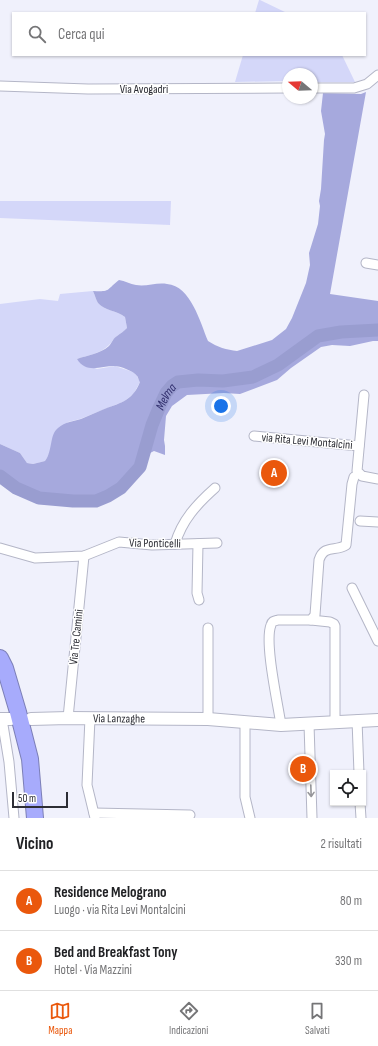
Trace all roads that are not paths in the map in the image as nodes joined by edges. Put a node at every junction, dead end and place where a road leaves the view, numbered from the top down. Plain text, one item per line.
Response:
1 (378, 75) edge
2 (0, 86) edge
3 (282, 88) edge
4 (318, 88) edge
5 (366, 263) dead end
6 (378, 265) edge
7 (364, 395) dead end
8 (254, 436) dead end
9 (359, 446) junction
10 (355, 474) junction
11 (378, 479) edge
12 (215, 488) dead end
13 (360, 521) dead end
14 (378, 522) edge
15 (175, 544) junction
16 (198, 544) junction
17 (217, 544) dead end
18 (0, 548) edge
19 (84, 556) junction
20 (352, 588) dead end
21 (199, 600) dead end
22 (311, 620) junction
23 (208, 628) dead end
24 (378, 641) edge
25 (0, 658) edge
26 (68, 718) junction
27 (90, 718) junction
28 (4, 719) edge
29 (31, 719) dead end
30 (208, 719) junction
31 (357, 720) junction
32 (378, 720) edge
33 (245, 723) junction
34 (335, 723) junction
35 (309, 724) junction
36 (281, 725) junction
37 (359, 770) edge
38 (360, 806) edge
39 (95, 815) edge
40 (190, 815) dead end
41 (14, 818) edge
42 (35, 818) edge
43 (250, 818) edge
44 (312, 818) edge
45 (361, 818) edge

1 - 4 street
2 - 3 street, Via Avogadri
5 - 6 street
7 - 9 street, via Rita Levi Montalcini
8 - 9 street, via Rita Levi Montalcini
9 - 10 street, via Rita Levi Montalcini
10 - 11 street
10 - 22 street
12 - 15 street
13 - 14 street
15 - 16 street, Via Ponticelli
15 - 19 street, Via Ponticelli
16 - 17 street, Via Ponticelli
16 - 21 street
18 - 19 street, Via Ponticelli
19 - 26 street, Via Tre Camini
20 - 24 street
22 - 34 street
22 - 36 street
23 - 30 street
25 - 42 highway
26 - 27 street, Via Lanzaghe
26 - 29 street, Via Lanzaghe
27 - 30 street, Via Lanzaghe
27 - 39 street
28 - 41 street
30 - 33 street, Via Lanzaghe
31 - 32 street, Via Lanzaghe
31 - 34 street, Via Lanzaghe
31 - 37 street
33 - 36 street, Via Lanzaghe
33 - 43 street
34 - 35 street, Via Lanzaghe
35 - 36 street, Via Lanzaghe
35 -> 44 street
38 - 45 street
39 - 40 street

